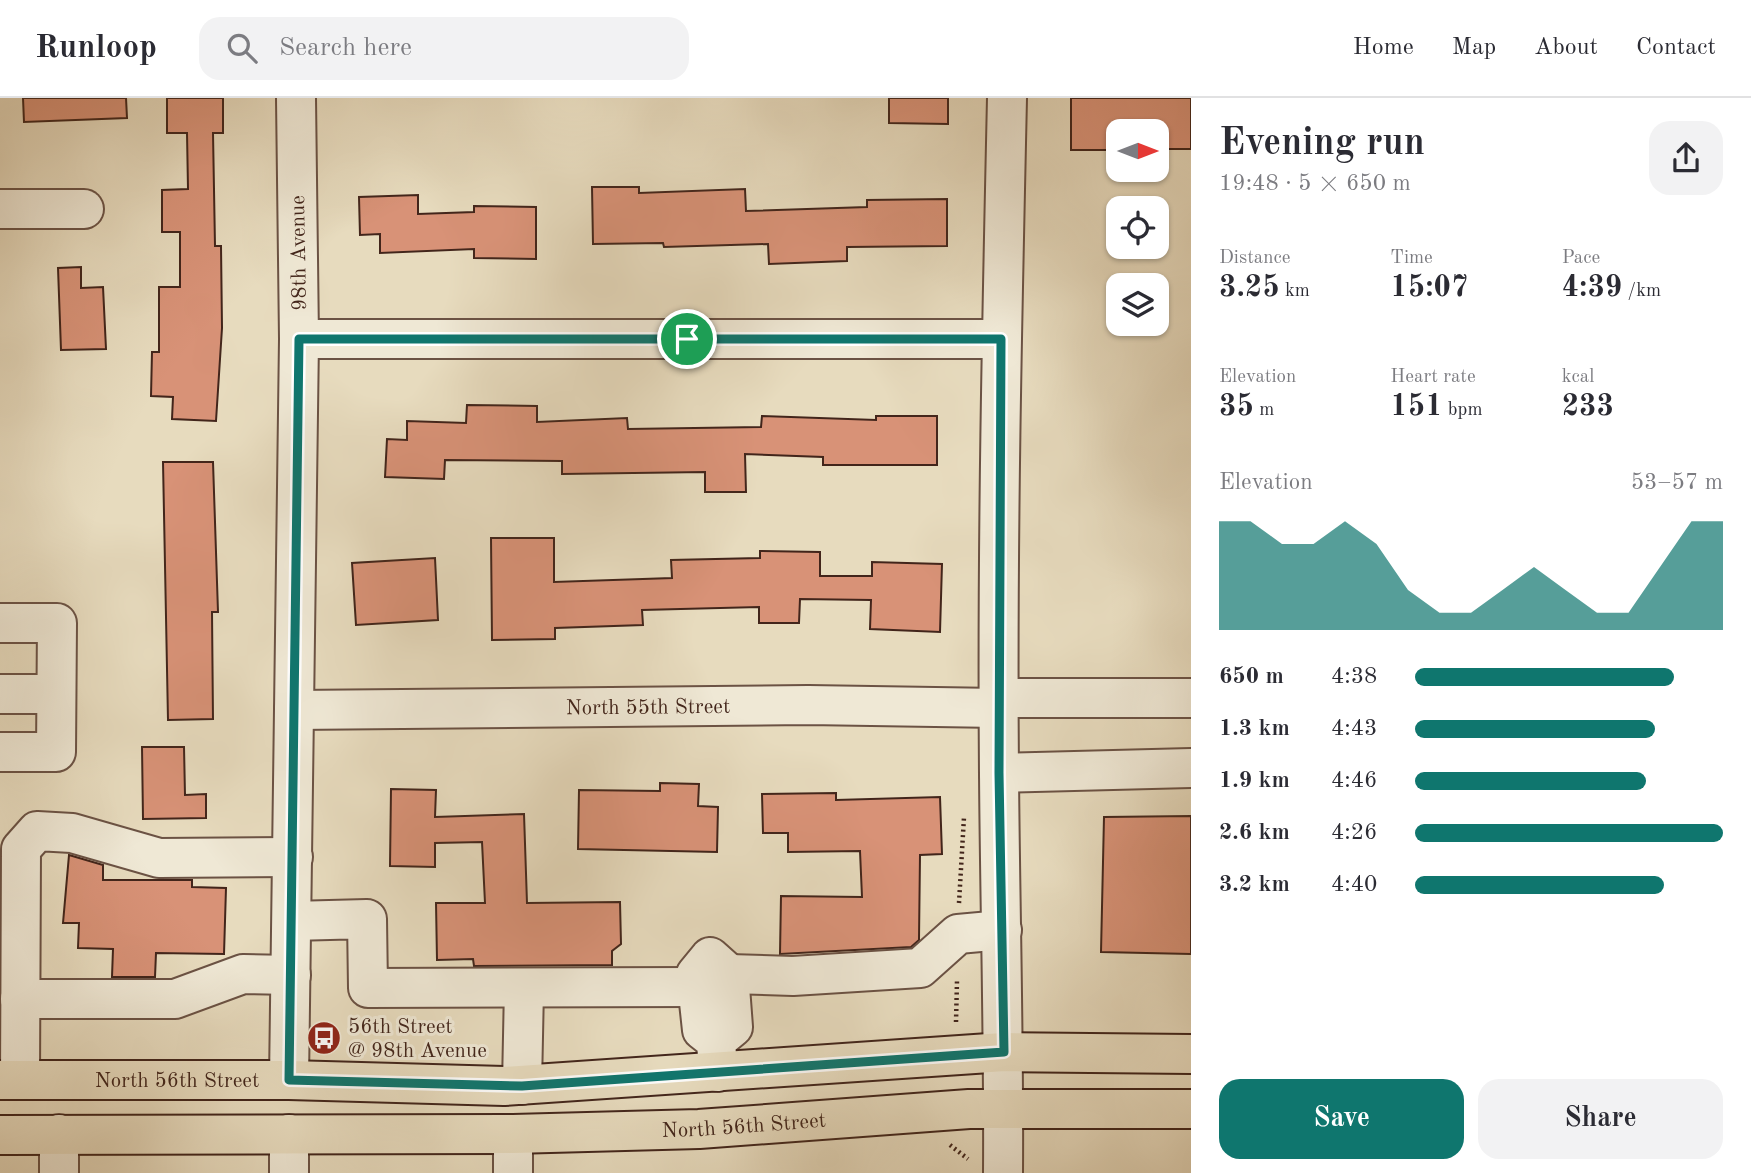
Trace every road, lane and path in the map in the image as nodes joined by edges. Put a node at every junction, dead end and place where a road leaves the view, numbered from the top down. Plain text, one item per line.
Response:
1 (296, 98) edge
2 (1007, 98) edge
3 (0, 209) edge
4 (84, 209) dead end
5 (299, 339) junction
6 (1001, 339) junction
7 (0, 623) edge
8 (0, 694) edge
9 (56, 694) junction
10 (1191, 698) edge
11 (1010, 701) junction
12 (295, 710) junction
13 (0, 752) edge
14 (1191, 768) edge
15 (1015, 772) junction
16 (965, 815) dead end
17 (293, 857) junction
18 (292, 921) junction
19 (1002, 930) junction
20 (958, 934) junction
21 (290, 975) junction
22 (713, 980) junction
23 (524, 988) junction
24 (20, 999) junction
25 (956, 1025) dead end
26 (1004, 1052) junction
27 (1191, 1054) edge
28 (717, 1057) junction
29 (10, 1080) edge
30 (289, 1080) junction
31 (522, 1086) junction
32 (1191, 1109) edge
33 (1003, 1111) junction
34 (513, 1133) junction
35 (59, 1134) junction
36 (289, 1134) junction
37 (0, 1135) edge
38 (59, 1173) edge
39 (289, 1173) edge
40 (513, 1173) edge
41 (1003, 1173) edge

1 - 5 street, 98th Avenue
2 - 6 street
3 - 4 street
5 - 6 street
5 - 12 street, 98th Avenue
6 - 11 street
7 - 9 street
8 - 9 street
9 - 13 street
10 - 11 street, North 55th Street
11 - 12 street, North 55th Street
11 - 15 street
12 - 17 street, 98th Avenue
14 - 15 street
15 - 19 street
16 - 20 path
17 - 18 street, 98th Avenue
17 - 24 street
18 - 21 street, 98th Avenue
18 - 23 street
19 - 20 street
19 - 26 street
20 - 22 street
20 - 25 path
21 - 24 street
21 - 30 street, 98th Avenue
22 - 23 street
22 - 28 street
23 - 31 street
24 - 29 street
26 - 27 main road, North 56th Street
26 - 28 main road, North 56th Street
26 - 33 street
28 - 31 main road, North 56th Street
29 - 30 main road, North 56th Street
30 - 31 main road, North 56th Street
30 - 36 main road
32 - 33 main road, North 56th Street
33 - 34 main road, North 56th Street
33 - 41 street
34 - 36 main road, North 56th Street
34 - 40 street
35 - 36 main road, North 56th Street
35 - 37 main road, North 56th Street
35 - 38 street
36 - 39 street

